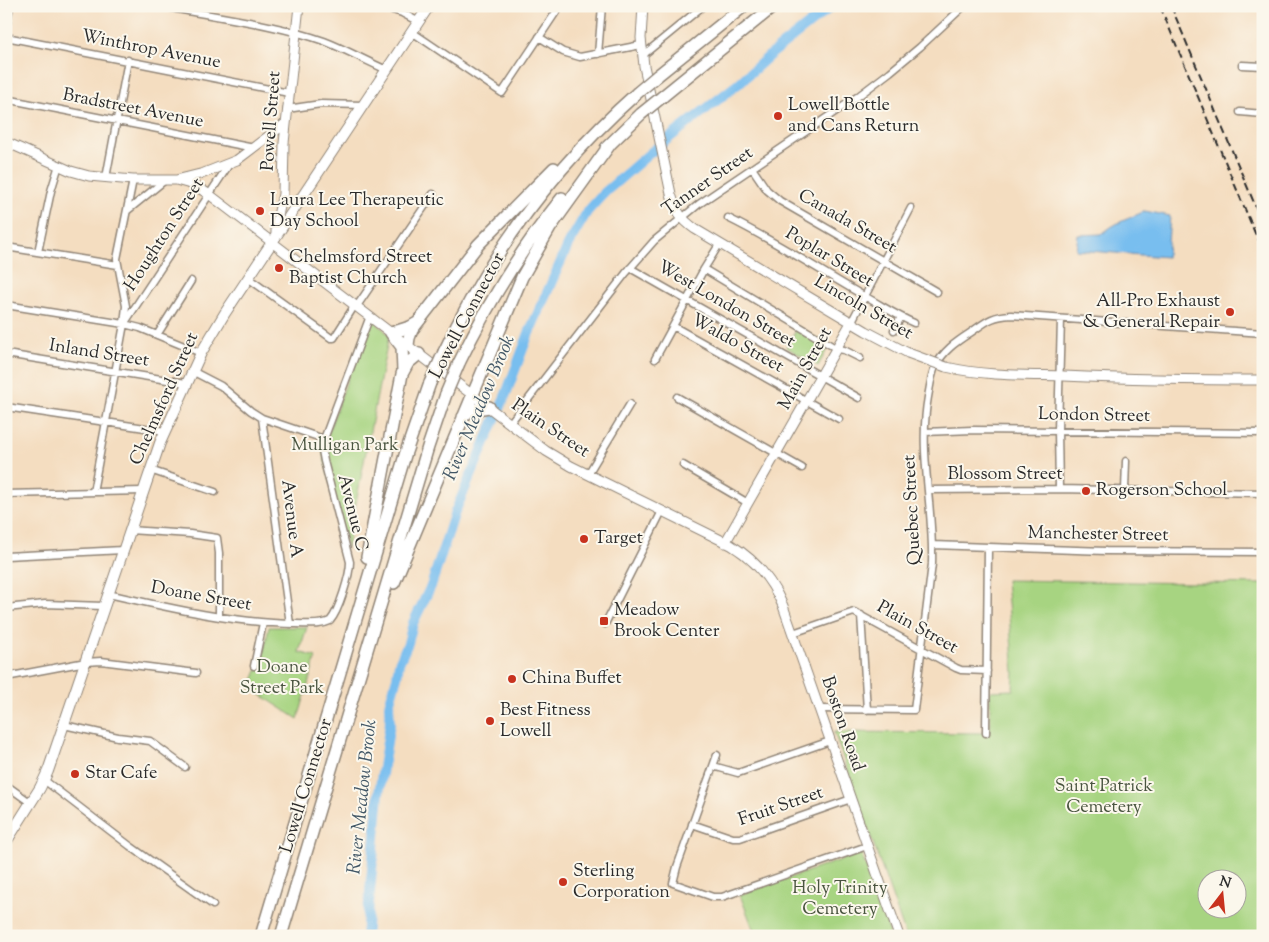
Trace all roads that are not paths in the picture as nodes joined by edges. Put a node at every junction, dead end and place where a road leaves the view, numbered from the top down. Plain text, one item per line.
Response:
1 (10, 6) edge
2 (162, 6) edge
3 (299, 6) edge
4 (380, 6) edge
5 (429, 6) edge
6 (560, 6) edge
7 (602, 6) edge
8 (643, 6) edge
9 (703, 6) edge
10 (744, 6) edge
11 (774, 6) edge
12 (964, 6) edge
13 (419, 22) junction
14 (6, 27) edge
15 (412, 32) junction
16 (296, 34) junction
17 (6, 37) edge
18 (540, 37) junction
19 (641, 45) junction
20 (598, 54) junction
21 (642, 56) junction
22 (128, 60) junction
23 (1242, 65) dead end
24 (1263, 66) edge
25 (386, 70) junction
26 (289, 93) junction
27 (6, 99) edge
28 (363, 105) junction
29 (287, 109) junction
30 (1240, 112) dead end
31 (615, 114) junction
32 (1263, 115) edge
33 (116, 121) junction
34 (286, 123) junction
35 (6, 142) edge
36 (611, 143) junction
37 (254, 148) junction
38 (230, 163) junction
39 (59, 165) junction
40 (752, 168) junction
41 (106, 178) junction
42 (133, 180) junction
43 (176, 180) junction
44 (164, 181) junction
45 (210, 194) junction
46 (433, 194) dead end
47 (911, 208) dead end
48 (126, 211) junction
49 (681, 218) junction
50 (728, 218) dead end
51 (274, 240) junction
52 (720, 243) junction
53 (6, 247) edge
54 (38, 252) junction
55 (884, 262) junction
56 (118, 264) junction
57 (630, 268) junction
58 (704, 269) junction
59 (248, 278) junction
60 (190, 281) dead end
61 (937, 292) dead end
62 (865, 296) junction
63 (687, 300) junction
64 (6, 305) edge
65 (356, 306) junction
66 (370, 316) junction
67 (901, 317) junction
68 (1061, 319) junction
69 (420, 320) junction
70 (852, 321) junction
71 (914, 323) dead end
72 (124, 324) junction
73 (673, 326) junction
74 (894, 330) dead end
75 (391, 332) junction
76 (1263, 334) edge
77 (157, 335) junction
78 (408, 345) junction
79 (836, 349) junction
80 (201, 353) junction
81 (6, 354) edge
82 (419, 354) junction
83 (860, 358) dead end
84 (655, 359) dead end
85 (192, 371) junction
86 (115, 372) junction
87 (402, 374) junction
88 (821, 376) junction
89 (1059, 376) junction
90 (1263, 380) edge
91 (186, 383) junction
92 (472, 394) junction
93 (677, 397) dead end
94 (859, 398) dead end
95 (808, 400) junction
96 (630, 404) dead end
97 (489, 406) junction
98 (6, 407) edge
99 (463, 417) junction
100 (262, 418) junction
101 (839, 419) dead end
102 (507, 420) junction
103 (106, 422) junction
104 (1058, 430) junction
105 (165, 431) junction
106 (925, 432) junction
107 (1263, 433) edge
108 (324, 439) junction
109 (776, 454) junction
110 (1126, 461) dead end
111 (683, 466) dead end
112 (802, 468) dead end
113 (150, 470) junction
114 (588, 474) junction
115 (1059, 489) junction
116 (928, 490) junction
117 (1125, 490) junction
118 (143, 491) junction
119 (93, 492) junction
120 (215, 492) dead end
121 (1263, 493) edge
122 (6, 494) edge
123 (748, 503) junction
124 (662, 511) junction
125 (129, 530) junction
126 (725, 543) junction
127 (933, 545) junction
128 (988, 548) junction
129 (123, 550) junction
130 (1263, 552) edge
131 (6, 556) edge
132 (108, 594) junction
133 (103, 606) junction
134 (6, 608) edge
135 (219, 615) junction
136 (861, 615) junction
137 (263, 623) junction
138 (290, 624) junction
139 (605, 624) dead end
140 (352, 632) junction
141 (793, 633) junction
142 (371, 638) junction
143 (921, 649) junction
144 (86, 662) junction
145 (254, 666) dead end
146 (987, 671) junction
147 (196, 674) dead end
148 (6, 677) edge
149 (819, 709) junction
150 (867, 710) junction
151 (64, 725) junction
152 (986, 733) dead end
153 (830, 742) junction
154 (717, 755) dead end
155 (712, 766) junction
156 (185, 767) dead end
157 (44, 780) junction
158 (6, 784) edge
159 (851, 799) junction
160 (31, 803) junction
161 (692, 824) junction
162 (6, 842) edge
163 (867, 846) junction
164 (214, 904) dead end
165 (261, 936) edge
166 (281, 936) edge
167 (899, 936) edge

1 - 14 street
2 - 16 street
3 - 16 street, Powell Street
4 - 13 street
5 - 13 main road, Chelmsford Street
6 - 18 street
7 - 20 street
8 - 19 street
9 - 21 street
10 - 31 highway, Lowell Connector, bridge
11 - 36 highway, Lowell Connector, bridge
12 - 40 street, Tanner Street
13 - 15 main road, Chelmsford Street
15 - 18 street
15 - 25 main road, Chelmsford Street
16 - 25 street
16 - 26 street, Powell Street
17 - 22 street, Winthrop Avenue
18 - 20 street
19 - 20 street
19 - 21 street
21 - 49 street
22 - 26 street, Winthrop Avenue
22 - 33 street
23 - 24 street
25 - 28 main road, Chelmsford Street
26 - 29 street, Powell Street
27 - 33 street, Bradstreet Avenue
28 - 29 street
28 - 51 main road, Chelmsford Street
29 - 34 street, Powell Street
30 - 32 street
31 - 69 highway
31 - 140 highway, Lowell Connector, bridge
33 - 37 street, Bradstreet Avenue
33 - 41 street
34 - 37 street
34 - 51 street, Powell Street
35 - 39 street
36 - 92 highway
36 - 142 highway, Lowell Connector, bridge
37 - 38 street
38 - 43 street
38 - 45 street, Houghton Street
39 - 41 street
39 - 54 street
40 - 49 street, Tanner Street
40 - 55 street, Canada Street
41 - 42 street
42 - 44 street
42 - 48 street
43 - 44 street
43 - 45 street, Plain Street
44 - 48 street
45 - 51 street, Plain Street
45 - 72 street, Houghton Street
46 - 65 street
47 - 55 street, Main Street
48 - 56 street
49 - 52 street, Lincoln Street
49 - 57 street, Tanner Street
50 - 62 street, Poplar Street
51 - 59 main road, Chelmsford Street
51 - 65 street, Plain Street
52 - 58 street
52 - 70 street, Lincoln Street
53 - 54 street
54 - 56 street
55 - 61 street, Canada Street
55 - 62 street, Main Street
56 - 72 street
57 - 63 street, West London Street
57 - 102 street, Tanner Street
58 - 63 street
58 - 79 street
59 - 65 street
59 - 80 main road, Chelmsford Street
60 - 77 street
62 - 67 street, Poplar Street
62 - 70 street, Main Street
63 - 73 street
63 - 88 street, West London Street
64 - 72 street
65 - 66 street, Plain Street
66 - 75 street, Plain Street
66 - 108 street, Avenue C
67 - 71 street, Poplar Street
67 - 74 street
68 - 76 street, Quebec Street
68 - 89 street
68 - 106 street, Quebec Street
69 - 75 highway
69 - 78 highway
70 - 79 street, Main Street
70 - 89 street, Lincoln Street, bridge
72 - 77 street
72 - 86 street
73 - 84 street
73 - 95 street, Waldo Street
75 - 78 street, Plain Street
75 - 87 highway
77 - 80 street
78 - 82 street, Plain Street
79 - 83 street
79 - 88 street, Main Street
80 - 85 main road, Chelmsford Street
81 - 86 street, Inland Street
82 - 87 highway
82 - 92 street, Plain Street
85 - 91 main road, Chelmsford Street
85 - 100 street
86 - 91 street, Inland Street
86 - 103 street
87 - 140 highway
88 - 94 street, West London Street
88 - 95 street, Main Street
89 - 90 street, Lincoln Street
89 - 104 street
91 - 105 main road, Chelmsford Street
92 - 97 street, Plain Street
92 - 99 highway
93 - 109 street
95 - 101 street, Waldo Street
95 - 109 street, Main Street
96 - 114 street
97 - 99 highway
97 - 102 street, Plain Street
98 - 103 street
99 - 142 highway
100 - 108 street
100 - 138 street, Avenue A
102 - 114 street, Plain Street
103 - 105 street
103 - 119 street
104 - 106 street, London Street
104 - 107 street, London Street
104 - 115 street
105 - 113 main road, Chelmsford Street
106 - 116 street, Quebec Street
108 - 138 street, Avenue C
109 - 112 street
109 - 123 street, Main Street
110 - 117 street
111 - 123 street
113 - 118 main road, Chelmsford Street
113 - 120 street
114 - 124 street, Plain Street
115 - 116 street, Blossom Street
115 - 117 street, Blossom Street
116 - 127 street, Quebec Street
117 - 121 street, Blossom Street
118 - 119 street
118 - 125 main road, Chelmsford Street
119 - 122 street
123 - 126 street, Main Street
124 - 126 street, Plain Street
124 - 139 street
125 - 129 main road, Chelmsford Street
125 - 135 street
126 - 141 street, Boston Road
127 - 128 street, Manchester Street
127 - 143 street, Quebec Street
128 - 130 street, Manchester Street
128 - 146 street
129 - 131 street
129 - 132 main road, Chelmsford Street
132 - 133 main road, Chelmsford Street
132 - 135 street, Doane Street
133 - 134 street
133 - 144 main road, Chelmsford Street
135 - 137 street, Doane Street
136 - 141 street
136 - 143 street, Plain Street
136 - 150 street
137 - 138 street, Doane Street
137 - 145 street
140 - 165 highway, Lowell Connector
141 - 149 street, Boston Road
142 - 166 highway, Lowell Connector
143 - 146 street, Plain Street
143 - 150 street, Quebec Street
144 - 147 street
144 - 148 street
144 - 151 main road, Chelmsford Street
146 - 152 street
149 - 150 street
149 - 153 street, Boston Road
151 - 156 street
151 - 157 main road, Chelmsford Street
153 - 155 street
153 - 159 street, Boston Road
154 - 155 street
155 - 161 street
157 - 160 main road, Chelmsford Street
157 - 164 street
158 - 160 street
159 - 161 street, Fruit Street
159 - 163 street, Boston Road
160 - 162 main road, Chelmsford Street
161 - 163 street
163 - 167 street, Boston Road

